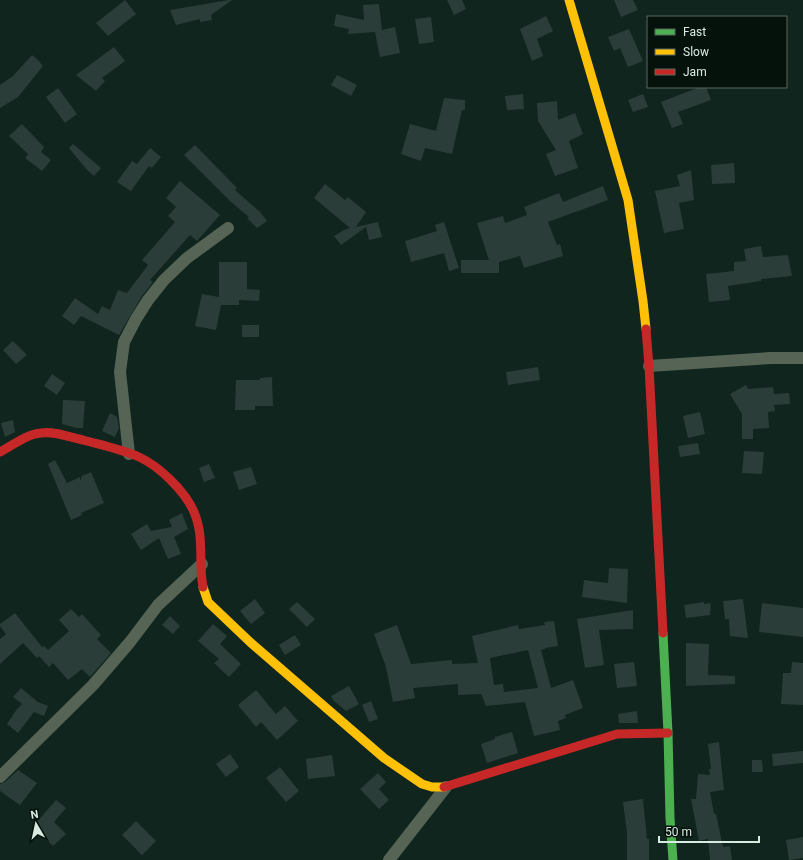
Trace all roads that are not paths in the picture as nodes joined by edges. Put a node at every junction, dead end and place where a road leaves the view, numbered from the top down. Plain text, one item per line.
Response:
1 (569, 0) edge
2 (228, 228) dead end
3 (803, 358) edge
4 (649, 366) junction
5 (0, 452) edge
6 (129, 454) junction
7 (202, 564) junction
8 (668, 734) junction
9 (0, 777) edge
10 (446, 787) junction
11 (389, 860) edge
12 (672, 860) edge

1 - 4 street
2 - 6 street
3 - 4 street
4 - 8 street
5 - 6 street
6 - 7 street
7 - 9 street
7 - 10 street
8 - 10 street
8 - 12 street
10 - 11 street

